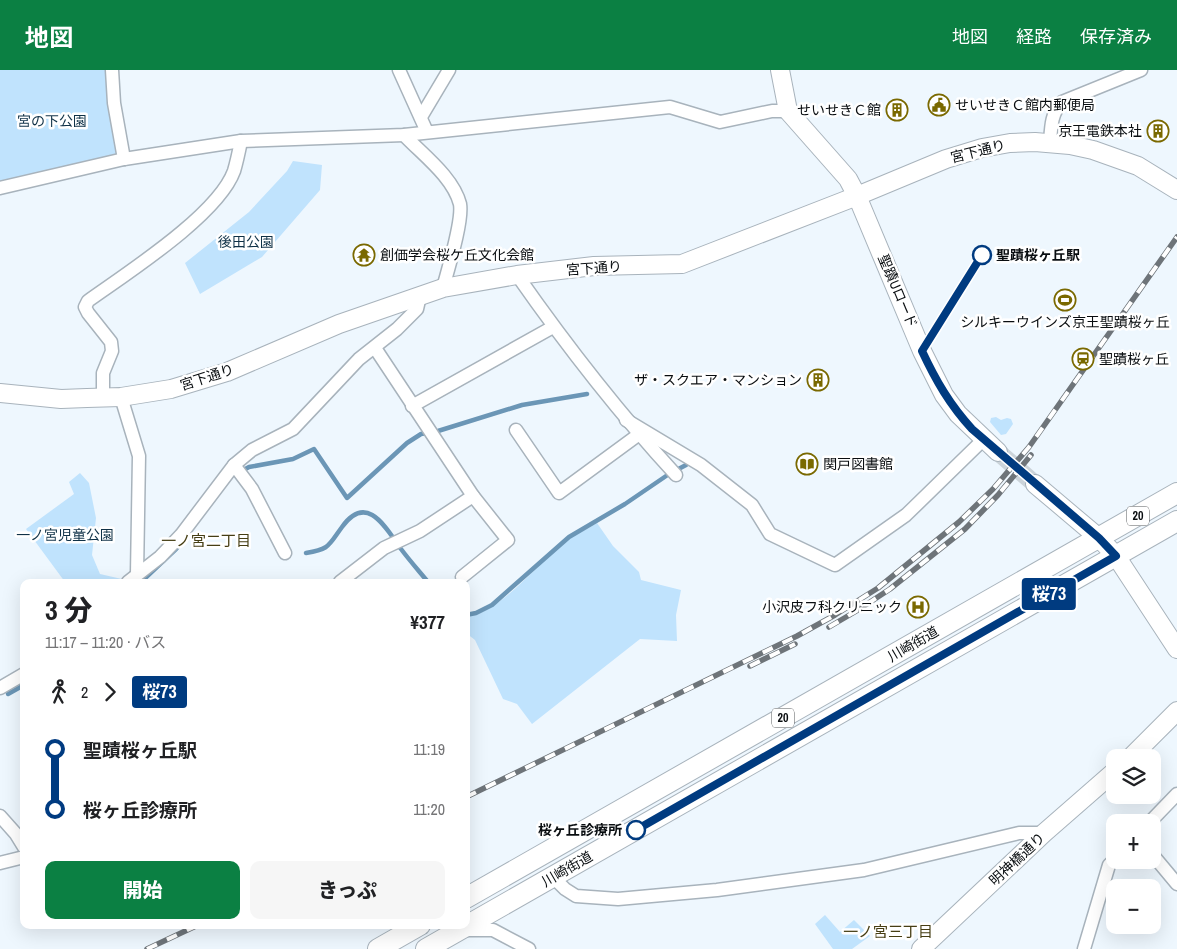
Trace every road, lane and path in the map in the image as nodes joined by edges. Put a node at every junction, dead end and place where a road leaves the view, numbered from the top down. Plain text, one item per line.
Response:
1 (112, 70) edge
2 (399, 70) edge
3 (449, 70) edge
4 (780, 70) edge
5 (1141, 70) edge
6 (788, 111) junction
7 (421, 117) junction
8 (427, 132) junction
9 (404, 135) junction
10 (241, 141) junction
11 (1050, 143) junction
12 (124, 159) junction
13 (0, 188) edge
14 (1177, 190) edge
15 (857, 196) junction
16 (517, 276) junction
17 (443, 288) junction
18 (420, 296) junction
19 (553, 327) junction
20 (375, 348) junction
21 (0, 393) edge
22 (121, 397) junction
23 (103, 398) junction
24 (412, 406) junction
25 (626, 420) junction
26 (516, 430) dead end
27 (638, 435) junction
28 (984, 439) junction
29 (998, 452) tunnel mouth
30 (238, 470) junction
31 (676, 475) dead end
32 (1035, 484) tunnel mouth
33 (1177, 494) edge
34 (473, 496) junction
35 (1177, 521) edge
36 (1099, 538) junction
37 (285, 553) dead end
38 (1116, 556) junction
39 (462, 577) dead end
40 (133, 578) edge
41 (344, 579) edge
42 (1177, 649) edge
43 (20, 676) edge
44 (0, 688) edge
45 (1177, 711) edge
46 (1139, 749) edge
47 (1106, 779) edge
48 (1176, 797) edge
49 (1158, 814) edge
50 (0, 816) edge
51 (20, 831) edge
52 (1044, 834) junction
53 (20, 858) edge
54 (0, 863) edge
55 (1161, 865) edge
56 (1108, 869) edge
57 (553, 877) junction
58 (1177, 884) edge
59 (470, 896) edge
60 (470, 922) edge
61 (413, 929) edge
62 (456, 929) edge
63 (457, 929) edge
64 (470, 929) edge
65 (378, 949) edge
66 (426, 949) edge
67 (442, 949) edge
68 (530, 949) edge
69 (921, 949) edge
70 (1084, 949) edge

1 - 12 street
2 - 7 street
3 - 7 street
4 - 6 street
5 - 11 street
6 - 8 street
6 - 15 street, 聖蹟Uロード
7 - 8 street
8 - 9 street
9 - 10 street
9 - 17 street
10 - 12 street
10 - 23 street
11 - 14 street, 宮下通り
11 - 15 street, 宮下通り
12 - 13 street
15 - 16 street, 宮下通り
15 - 28 street, 聖蹟Uロード
16 - 17 street, 宮下通り
16 - 19 street
17 - 18 street, 宮下通り
18 - 20 street
18 - 22 street, 宮下通り
19 - 24 street
19 - 25 street
20 - 24 street
20 - 30 street
21 - 23 street, 宮下通り
22 - 23 street, 宮下通り
22 - 40 street
24 - 34 street
25 - 27 street
25 - 28 street
26 - 27 street
27 - 31 street
28 - 29 street, 聖蹟Uロード
30 - 37 street
30 - 40 street
32 - 36 street
33 - 36 main road, 川崎街道 / 20
34 - 39 street
34 - 41 street
35 - 38 main road, 川崎街道 / 20
36 - 38 street
36 - 59 main road, 川崎街道 / 20
38 - 42 street
38 - 57 main road, 川崎街道 / 20
43 - 44 street
45 - 46 street
47 - 52 street, 明神橋通り
48 - 49 street
50 - 51 street
52 - 57 street
52 - 69 street, 明神橋通り
53 - 54 street
55 - 58 street
56 - 70 street
57 - 60 main road, 川崎街道 / 20
61 - 65 main road
62 - 66 main road, 川崎街道 / 20
63 - 67 street
64 - 68 street

